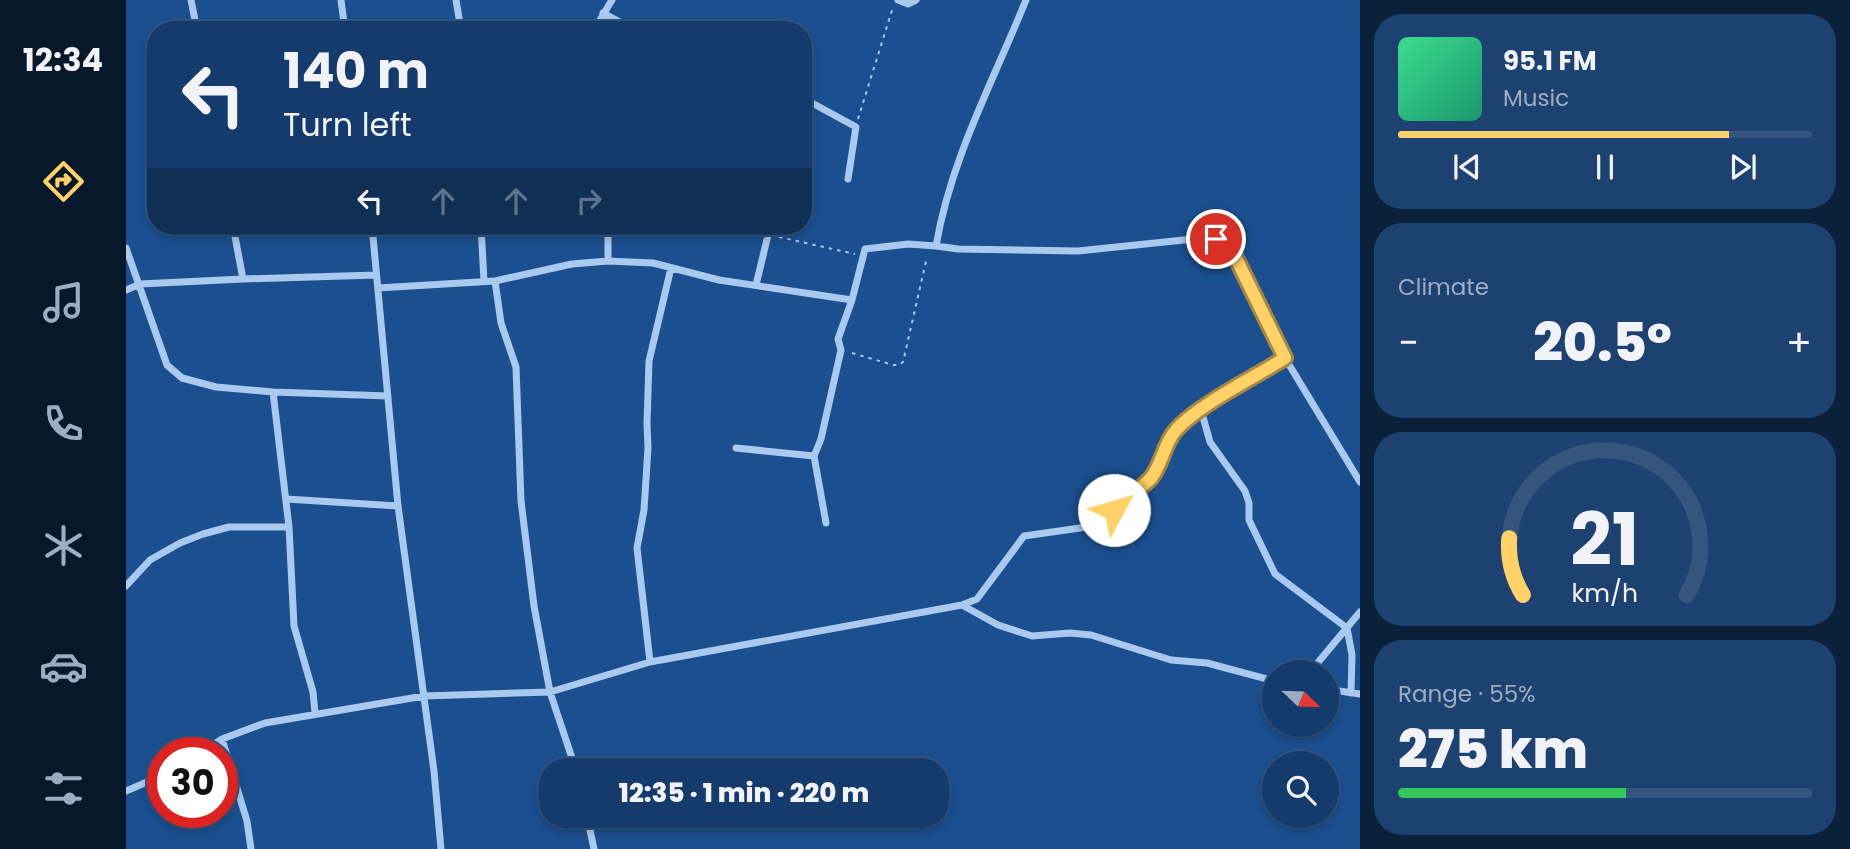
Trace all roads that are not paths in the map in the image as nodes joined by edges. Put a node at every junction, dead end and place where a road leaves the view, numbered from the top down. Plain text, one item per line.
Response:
1 (191, 0) edge
2 (341, 0) edge
3 (456, 0) edge
4 (612, 0) edge
5 (897, 0) edge
6 (916, 0) edge
7 (1026, 0) edge
8 (603, 13) junction
9 (195, 21) edge
10 (344, 21) edge
11 (460, 21) edge
12 (599, 21) edge
13 (618, 21) edge
14 (812, 103) edge
15 (848, 179) dead end
16 (235, 235) edge
17 (373, 235) edge
18 (481, 235) edge
19 (608, 235) edge
20 (768, 235) edge
21 (932, 246) junction
22 (126, 248) edge
23 (608, 261) junction
24 (671, 268) junction
25 (376, 275) junction
26 (243, 279) junction
27 (484, 281) junction
28 (495, 281) junction
29 (140, 284) junction
30 (756, 285) junction
31 (378, 288) junction
32 (126, 290) edge
33 (852, 300) junction
34 (1285, 358) junction
35 (273, 392) junction
36 (388, 396) junction
37 (1201, 410) junction
38 (736, 448) dead end
39 (814, 456) junction
40 (1360, 482) edge
41 (286, 499) junction
42 (398, 506) junction
43 (826, 523) dead end
44 (289, 527) junction
45 (126, 586) edge
46 (962, 605) junction
47 (1360, 612) edge
48 (1347, 628) junction
49 (1320, 660) edge
50 (650, 662) junction
51 (1262, 678) edge
52 (550, 692) junction
53 (1356, 694) edge
54 (424, 696) junction
55 (315, 713) junction
56 (227, 737) edge
57 (572, 758) edge
58 (147, 782) edge
59 (126, 791) edge
60 (238, 791) edge
61 (590, 828) edge
62 (251, 849) edge
63 (441, 849) edge
64 (594, 849) edge

1 - 9 street
2 - 10 street
3 - 11 street
4 - 8 street
5 - 6 street
7 - 21 street
8 - 12 street
8 - 13 street
14 - 15 street
16 - 26 street
17 - 25 street
18 - 27 street
19 - 23 street
20 - 30 street
21 - 33 street
21 - 34 street
22 - 29 street
23 - 24 street
23 - 28 street
24 - 30 street
24 - 50 street
25 - 26 street
25 - 31 street
26 - 29 street
27 - 28 street
27 - 31 street
28 - 52 street
29 - 32 street
29 - 35 street
30 - 33 street
31 - 36 street
33 - 39 street
34 - 37 street
34 - 40 street
35 - 36 street
35 - 41 street
36 - 42 street
37 - 46 street
37 - 48 street
38 - 39 street
39 - 43 street
41 - 42 street
41 - 44 street
42 - 54 street
44 - 45 street
44 - 55 street
46 - 50 street
46 - 51 street
47 - 48 street
48 - 49 street
48 - 53 street
50 - 52 street
52 - 54 street
52 - 57 street
54 - 55 street
54 - 63 street
55 - 56 street
58 - 59 street
60 - 62 street
61 - 64 street

